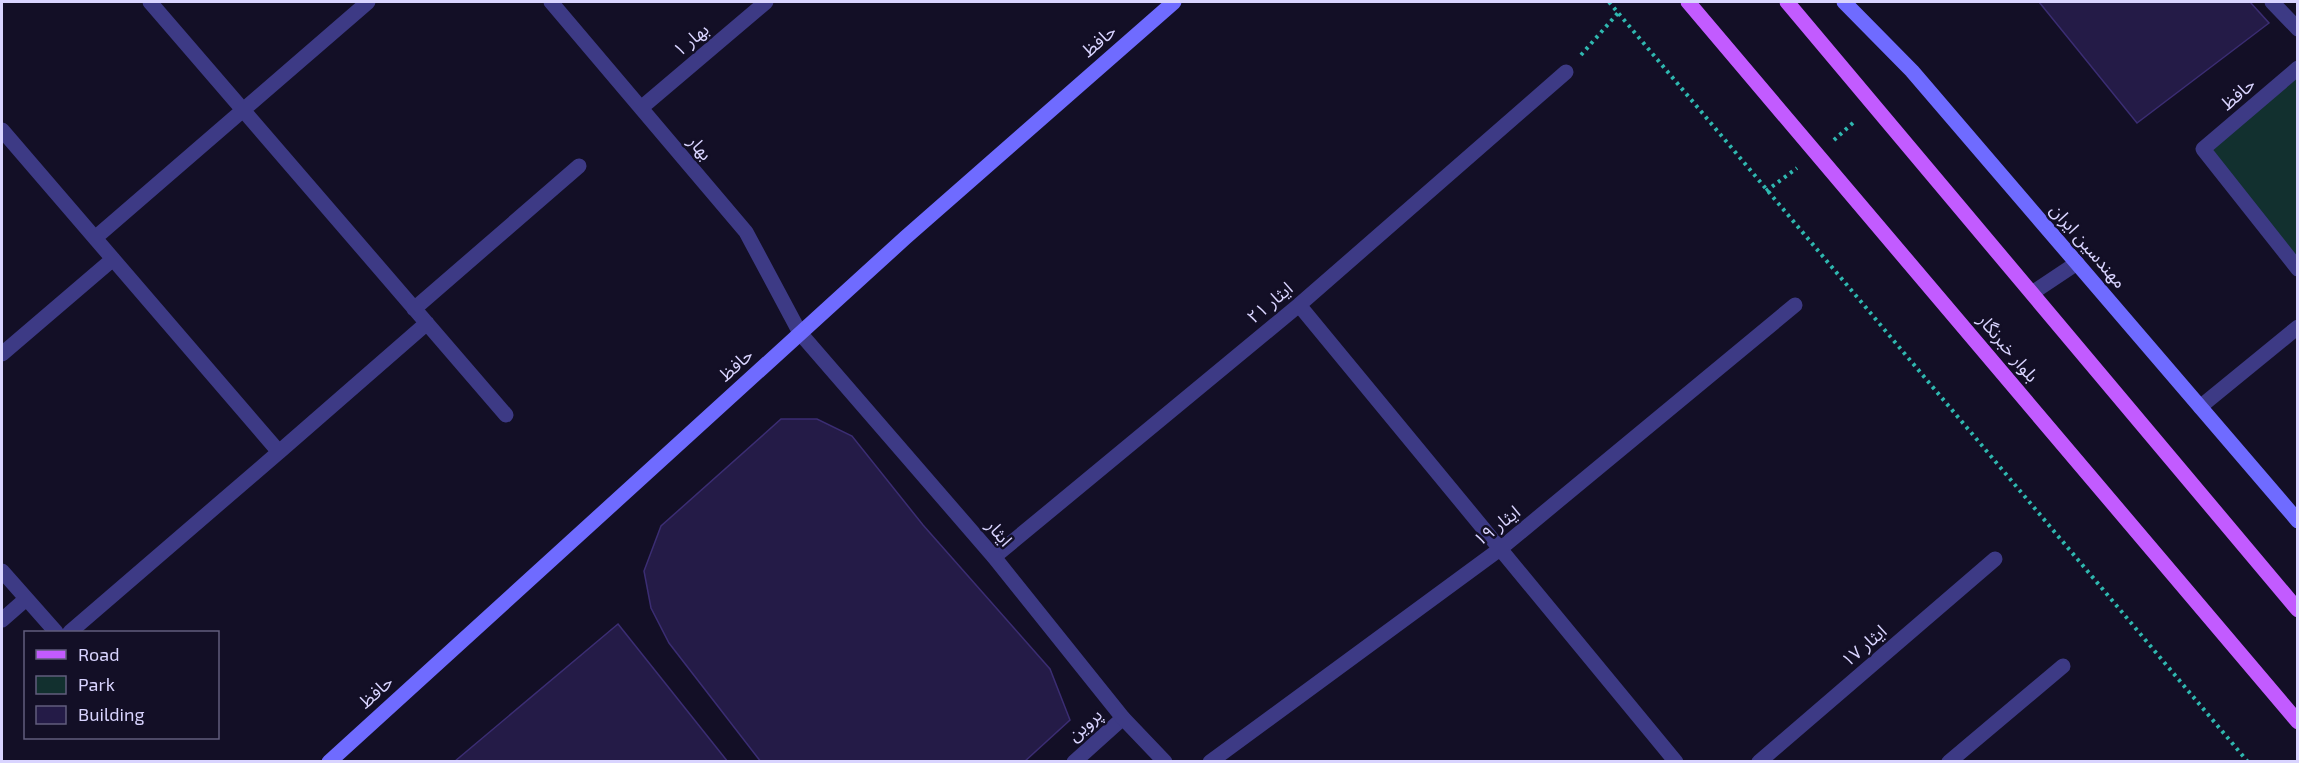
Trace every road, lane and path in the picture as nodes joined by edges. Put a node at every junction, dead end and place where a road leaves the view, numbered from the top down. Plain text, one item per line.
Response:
1 (150, 2) edge
2 (368, 2) edge
3 (551, 2) edge
4 (766, 2) edge
5 (1174, 2) edge
6 (1609, 2) edge
7 (1688, 2) edge
8 (1787, 2) edge
9 (1845, 2) edge
10 (2272, 2) edge
11 (1618, 13) junction
12 (2298, 30) edge
13 (2298, 68) edge
14 (1566, 72) joint
15 (1874, 104) junction
16 (641, 108) junction
17 (243, 110) junction
18 (2, 130) edge
19 (1818, 154) junction
20 (579, 166) dead end
21 (1766, 190) junction
22 (95, 238) junction
23 (113, 259) junction
24 (2077, 263) junction
25 (2298, 269) edge
26 (2032, 293) junction
27 (1299, 304) junction
28 (1795, 305) dead end
29 (414, 309) junction
30 (427, 324) junction
31 (2298, 327) edge
32 (800, 333) junction
33 (2, 354) edge
34 (2200, 407) junction
35 (506, 415) dead end
36 (279, 452) junction
37 (2298, 521) edge
38 (1500, 549) junction
39 (994, 558) junction
40 (1995, 559) dead end
41 (2, 571) edge
42 (26, 599) junction
43 (2298, 610) edge
44 (2, 621) edge
45 (54, 631) edge
46 (72, 631) edge
47 (2062, 666) dead end
48 (1123, 718) junction
49 (2298, 722) edge
50 (329, 762) edge
51 (1074, 762) edge
52 (1165, 762) edge
53 (1210, 762) edge
54 (1676, 762) edge
55 (1759, 762) edge
56 (1949, 762) edge
57 (2248, 762) edge

1 - 17 street
2 - 17 street
3 - 16 street, بهار
4 - 16 street, بهار ۱
5 - 32 main road, حافظ
6 - 11 path
7 - 19 main road, بلوار خبرنگار
8 - 15 main road
9 - 24 main road, مهندسین ایران
10 - 12 street
11 - 14 path
11 - 21 path
13 - 25 street, حافظ
14 - 27 street, ایثار ۲۱
15 - 19 path
15 - 26 main road
16 - 32 street, بهار
17 - 22 street
17 - 29 street
18 - 22 street
19 - 21 path
19 - 49 main road, بلوار خبرنگار
20 - 29 street
21 - 57 path
22 - 23 street
23 - 33 street
23 - 36 street
24 - 26 street
24 - 34 main road, مهندسین ایران
26 - 43 main road
27 - 38 street
27 - 39 street, ایثار ۲۱
28 - 38 street, ایثار ۱۹
29 - 30 street
30 - 35 street
30 - 36 street
31 - 34 street
32 - 39 street, ایثار
32 - 50 main road, حافظ
34 - 37 main road, مهندسین ایران
36 - 46 street
38 - 53 street, ایثار ۱۹
38 - 54 street
39 - 48 street, ایثار
40 - 55 street, ایثار ۱۷
41 - 42 street
42 - 44 street
42 - 45 street
47 - 56 street
48 - 51 street, پروین
48 - 52 street, ایثار

